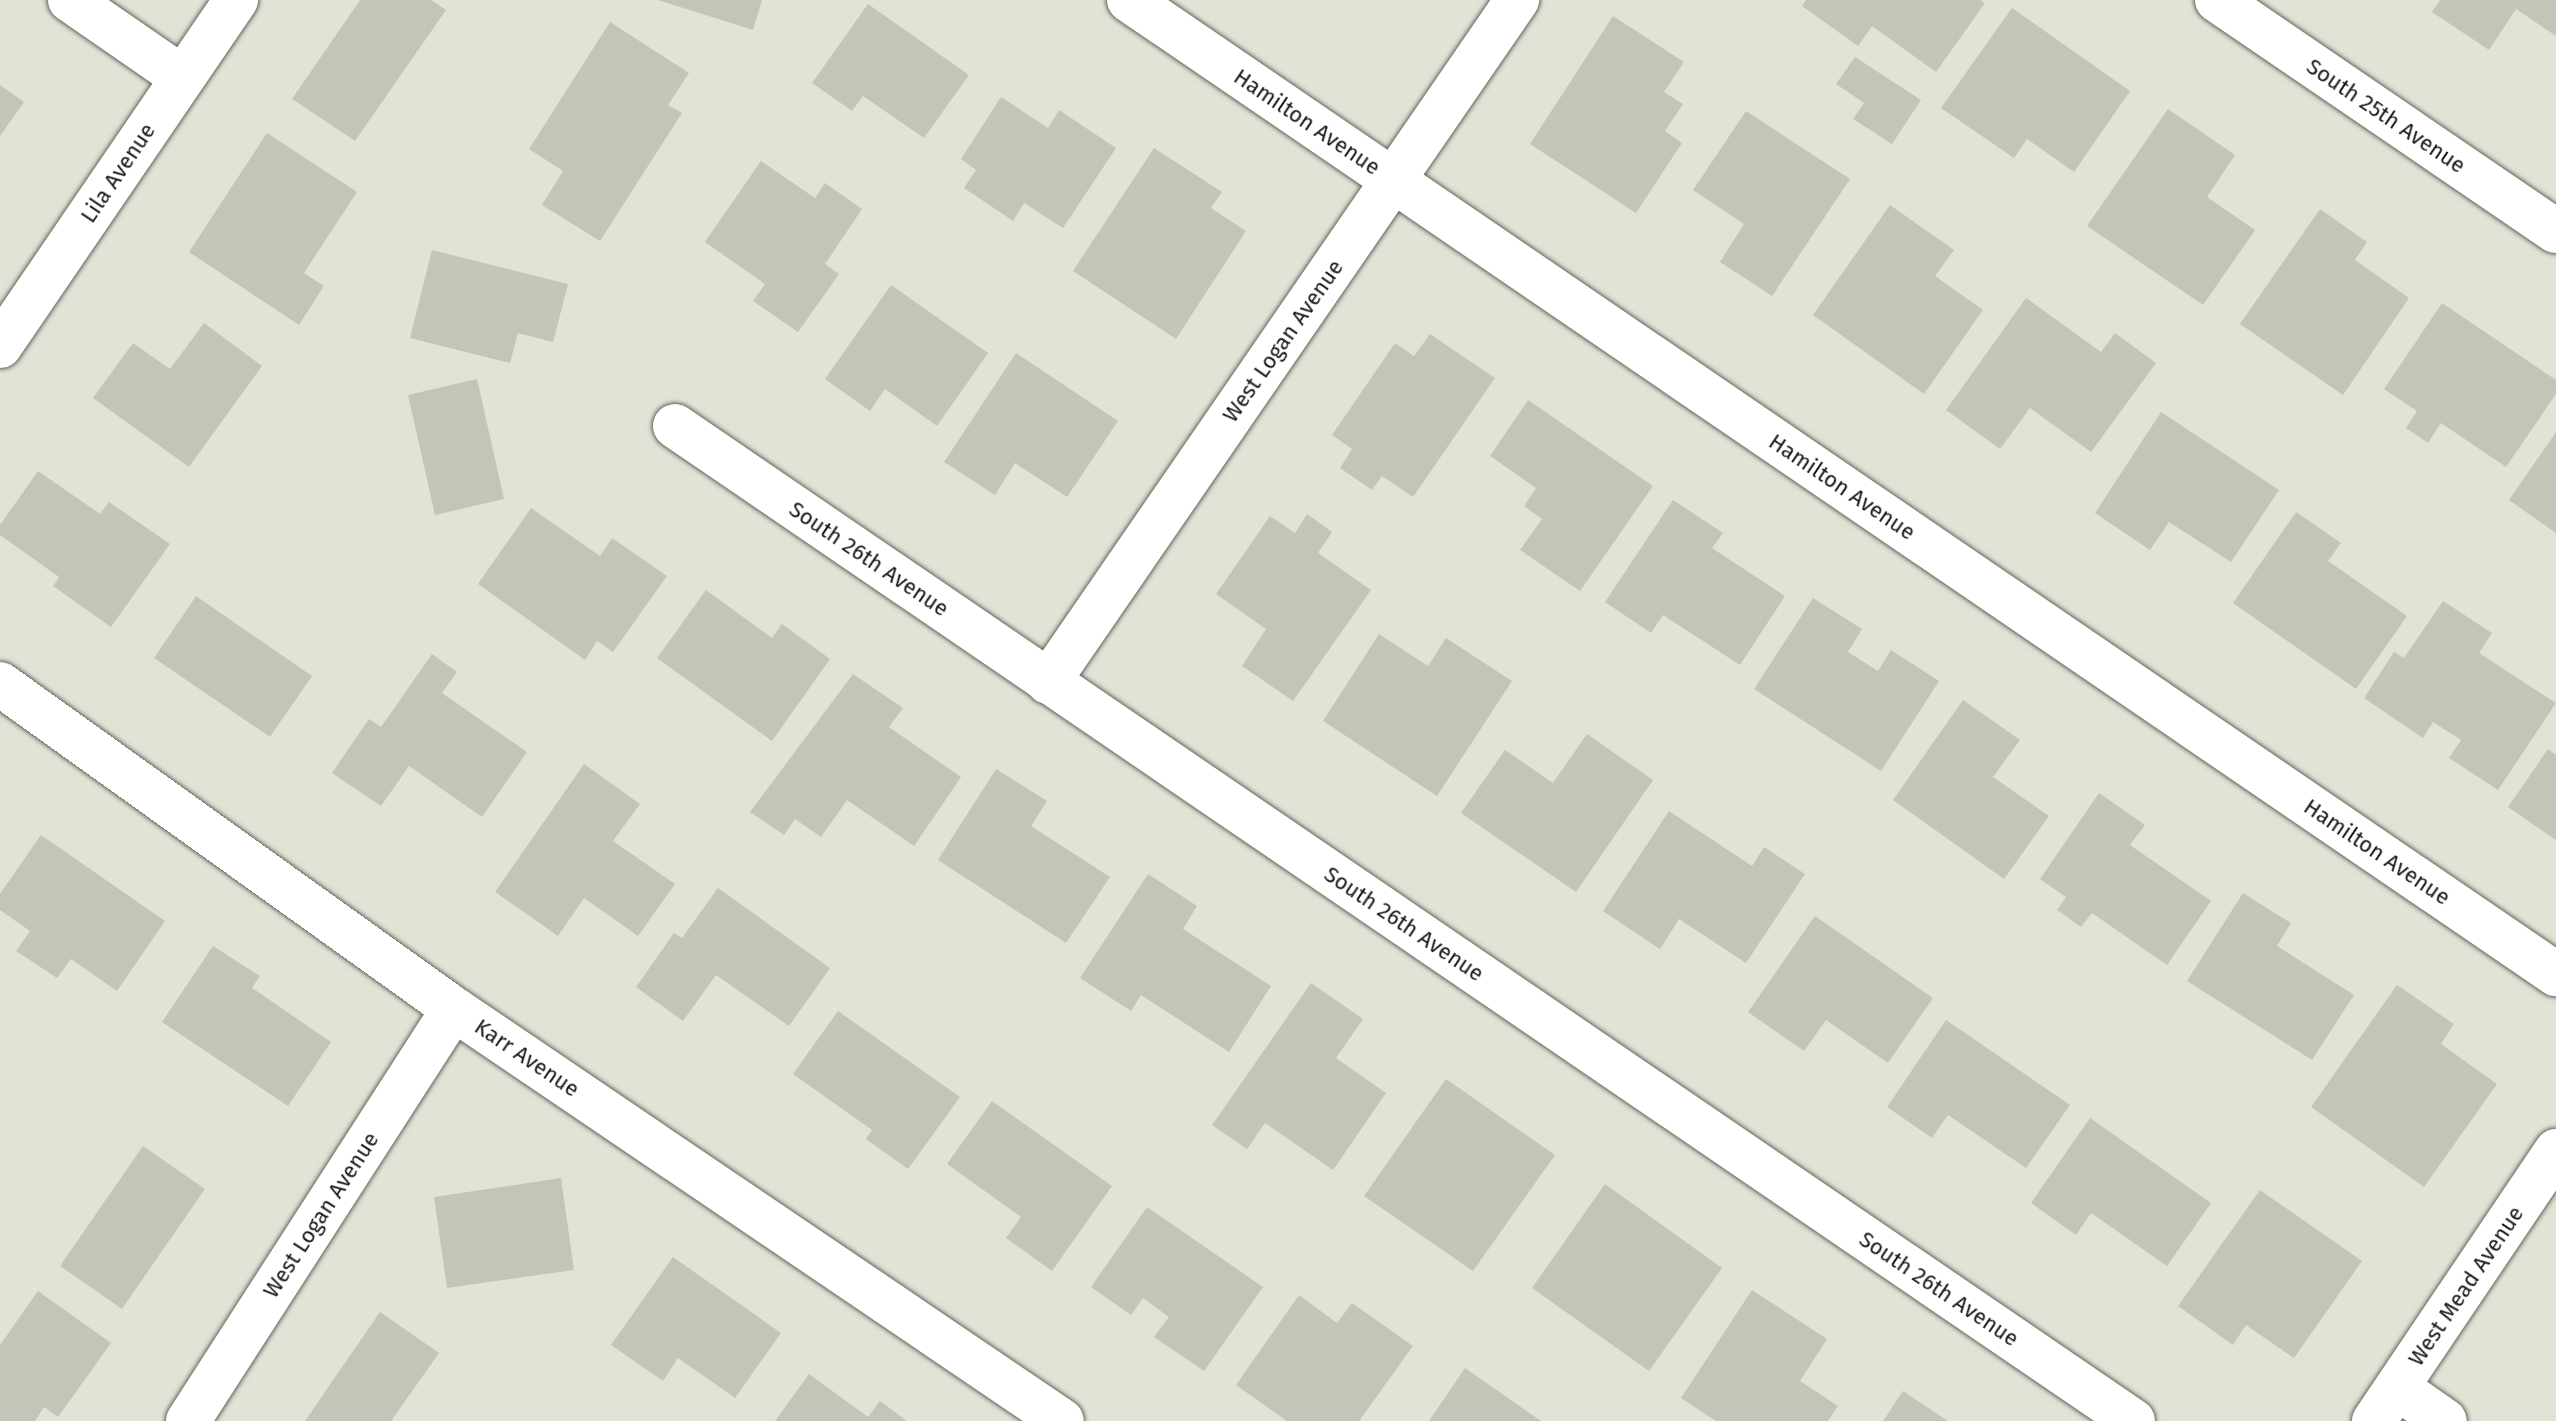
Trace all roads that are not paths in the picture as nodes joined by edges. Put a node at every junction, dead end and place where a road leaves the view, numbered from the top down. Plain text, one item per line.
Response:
1 (70, 0) edge
2 (236, 0) edge
3 (1129, 0) edge
4 (1517, 0) edge
5 (2217, 0) edge
6 (183, 78) junction
7 (1393, 181) junction
8 (2556, 231) edge
9 (0, 346) edge
10 (675, 426) dead end
11 (1048, 682) junction
12 (0, 684) edge
13 (2556, 974) edge
14 (454, 1009) junction
15 (2556, 1151) edge
16 (2386, 1405) edge
17 (188, 1421) edge
18 (1062, 1421) edge
19 (2133, 1421) edge
20 (2445, 1421) edge

1 - 6 street
2 - 6 street, Lila Avenue
3 - 7 street, Hamilton Avenue
4 - 7 street, West Logan Avenue
5 - 8 street, South 25th Avenue
6 - 9 street, Lila Avenue
7 - 11 street, West Logan Avenue
7 - 13 street, Hamilton Avenue
10 - 11 street, South 26th Avenue
11 - 19 street, South 26th Avenue
12 - 14 street, Karr Avenue
14 - 17 street, West Logan Avenue
14 - 18 street, Karr Avenue
15 - 16 street, West Mead Avenue
16 - 20 street

